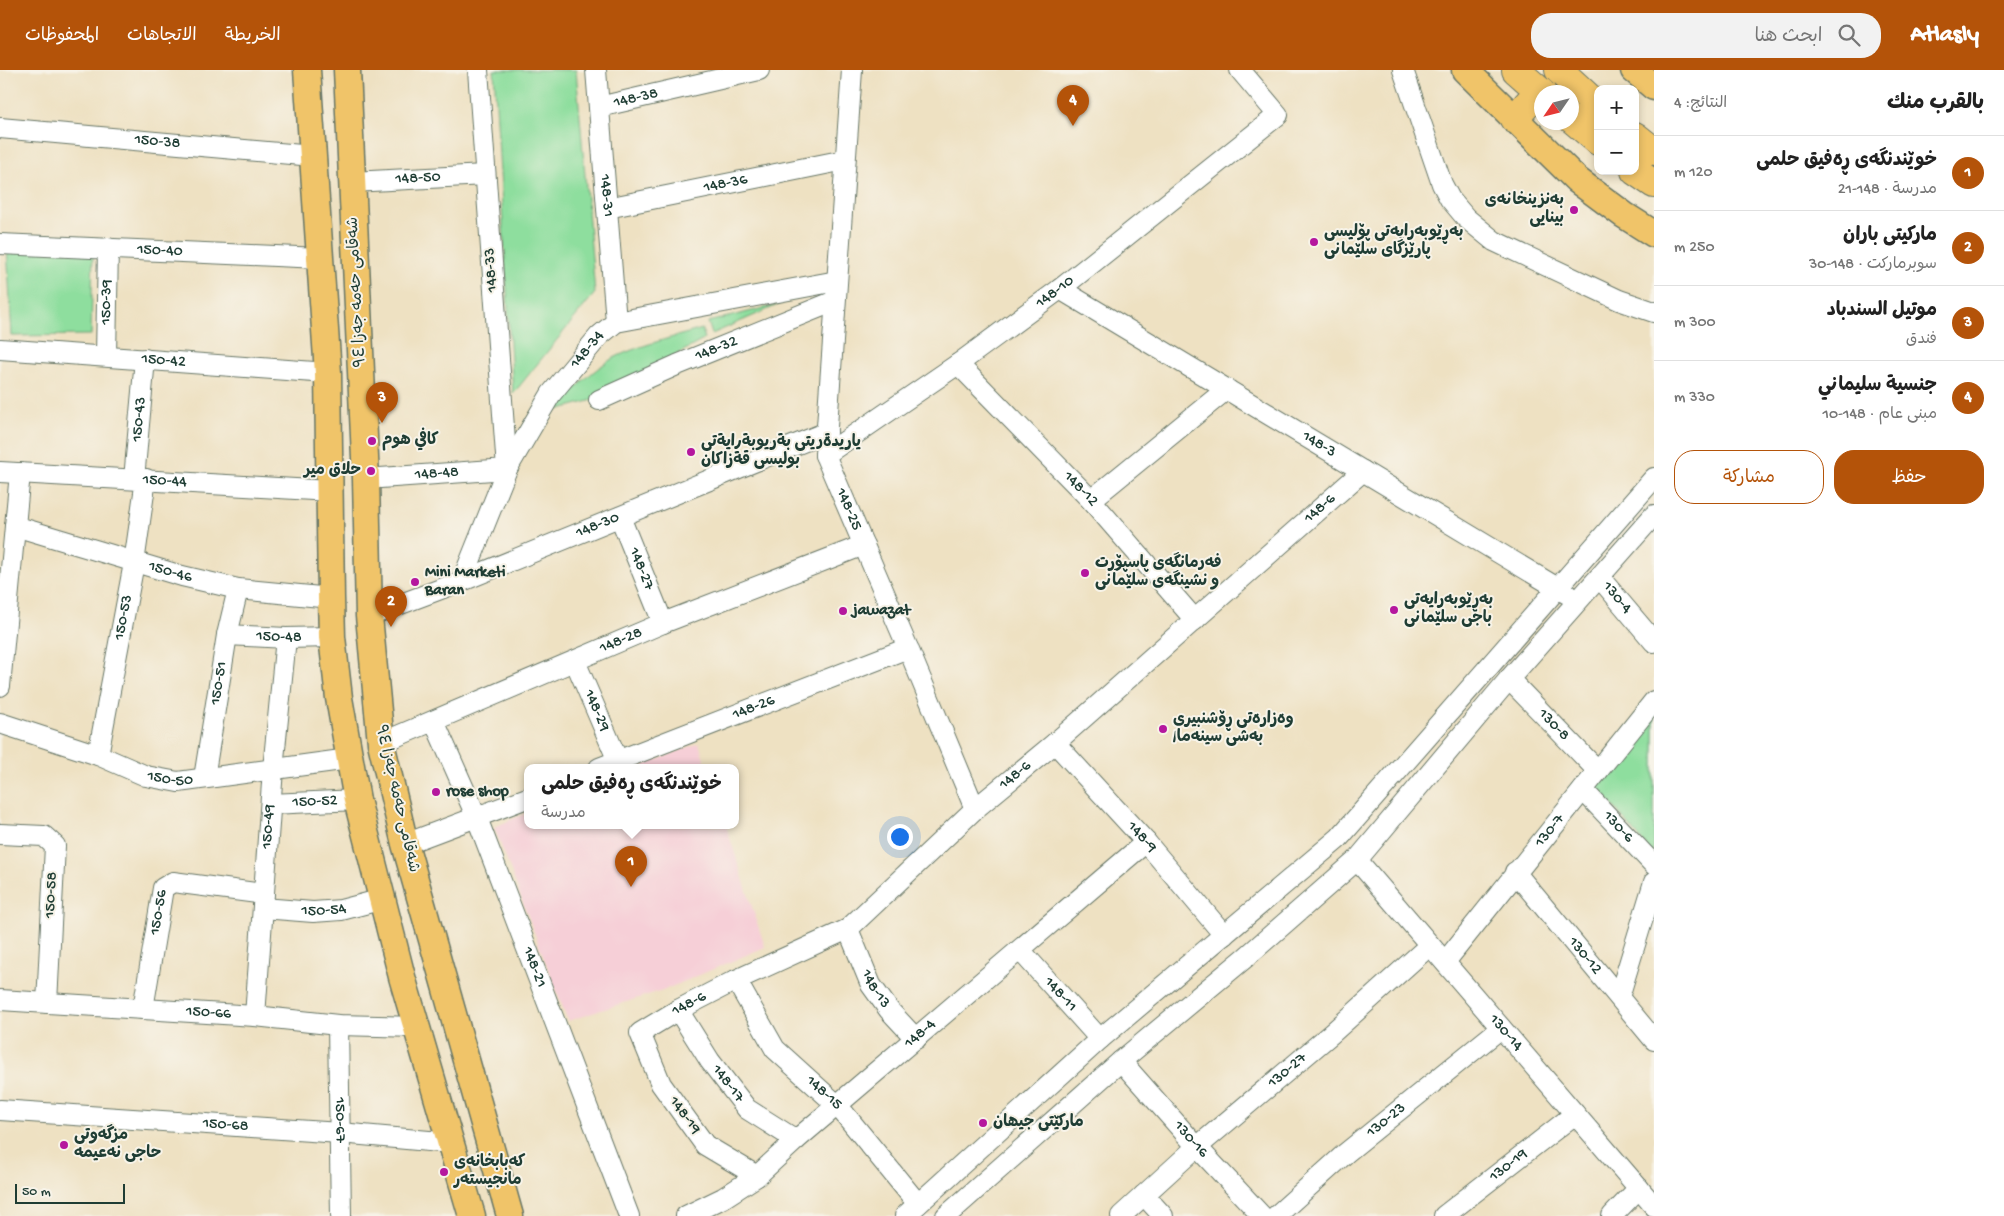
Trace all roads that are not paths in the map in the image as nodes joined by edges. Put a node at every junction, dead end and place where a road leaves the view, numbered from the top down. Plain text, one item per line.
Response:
1 (307, 70) edge
2 (347, 70) edge
3 (478, 70) edge
4 (596, 70) edge
5 (759, 70) edge
6 (852, 70) edge
7 (1240, 70) edge
8 (1403, 70) edge
9 (1516, 70) edge
10 (1559, 70) edge
11 (1465, 73) edge
12 (1534, 86) edge
13 (1534, 98) edge
14 (1594, 102) edge
15 (599, 107) junction
16 (1514, 119) junction
17 (1579, 125) edge
18 (0, 128) edge
19 (1594, 138) edge
20 (1639, 139) edge
21 (1654, 151) edge
22 (313, 156) junction
23 (845, 160) junction
24 (1639, 174) edge
25 (485, 175) junction
26 (352, 182) junction
27 (1654, 184) edge
28 (607, 208) junction
29 (1654, 234) edge
30 (0, 244) edge
31 (108, 248) junction
32 (320, 258) junction
33 (837, 281) junction
34 (1060, 290) junction
35 (835, 301) junction
36 (1654, 312) edge
37 (616, 322) junction
38 (0, 348) edge
39 (106, 356) junction
40 (145, 359) junction
41 (958, 364) junction
42 (328, 373) junction
43 (1227, 389) junction
44 (599, 400) dead end
45 (826, 432) junction
46 (825, 455) junction
47 (507, 469) junction
48 (1363, 471) junction
49 (10, 473) edge
50 (1654, 478) edge
51 (140, 479) junction
52 (366, 479) junction
53 (330, 490) junction
54 (1091, 500) junction
55 (1654, 515) edge
56 (620, 517) junction
57 (15, 526) junction
58 (864, 545) junction
59 (134, 563) junction
60 (1600, 578) junction
61 (462, 581) junction
62 (1557, 588) junction
63 (238, 589) junction
64 (331, 598) junction
65 (1579, 601) junction
66 (369, 616) junction
67 (1195, 620) junction
68 (3, 623) edge
69 (662, 623) junction
70 (226, 635) junction
71 (332, 637) junction
72 (286, 638) junction
73 (1654, 642) edge
74 (908, 648) junction
75 (574, 661) junction
76 (1510, 679) junction
77 (0, 686) edge
78 (375, 695) junction
79 (338, 698) junction
80 (1654, 701) edge
81 (434, 721) junction
82 (0, 723) edge
83 (381, 743) junction
84 (1055, 743) junction
85 (98, 755) junction
86 (349, 759) junction
87 (618, 760) junction
88 (608, 764) edge
89 (273, 769) junction
90 (1598, 771) junction
91 (204, 778) junction
92 (1583, 790) junction
93 (524, 799) edge
94 (358, 800) junction
95 (271, 804) junction
96 (975, 809) junction
97 (477, 818) junction
98 (0, 834) edge
99 (1146, 842) junction
100 (405, 844) junction
101 (1357, 860) junction
102 (1654, 865) edge
103 (1515, 872) junction
104 (1654, 882) edge
105 (383, 899) junction
106 (263, 901) junction
107 (848, 929) junction
108 (1224, 935) junction
109 (1430, 945) junction
110 (1020, 950) junction
111 (1444, 962) junction
112 (736, 980) junction
113 (1619, 997) junction
114 (0, 1000) edge
115 (47, 1003) junction
116 (143, 1009) junction
117 (678, 1010) junction
118 (255, 1016) junction
119 (338, 1025) junction
120 (417, 1027) junction
121 (1501, 1028) junction
122 (640, 1033) joint
123 (916, 1039) junction
124 (1100, 1039) junction
125 (1654, 1040) edge
126 (1121, 1060) junction
127 (838, 1106) junction
128 (0, 1110) edge
129 (1576, 1114) junction
130 (340, 1133) junction
131 (796, 1140) junction
132 (450, 1143) junction
133 (1197, 1147) junction
134 (757, 1176) junction
135 (1639, 1188) junction
136 (1144, 1195) junction
137 (1654, 1206) edge
138 (912, 1210) edge
139 (342, 1216) edge
140 (472, 1216) edge
141 (510, 1216) edge
142 (629, 1216) edge
143 (686, 1216) edge
144 (946, 1216) edge
145 (1121, 1216) edge
146 (1162, 1216) edge
147 (1262, 1216) edge
148 (1276, 1216) edge
149 (1444, 1216) edge
150 (1612, 1216) edge

1 - 22 main road
2 - 26 main road, شەقامی حەمە جەزا ٩٤
3 - 25 street, 148-33
4 - 15 street, 148-31
5 - 15 street, 148-38
6 - 23 street, 148-25
7 - 34 street, 148-10
8 - 36 street
9 - 12 highway
10 - 14 highway
11 - 16 main road
13 - 16 highway
15 - 28 street, 148-31
16 - 29 main road
17 - 19 highway
18 - 22 street, 150-38
20 - 21 highway
22 - 32 main road
23 - 28 street, 148-36
23 - 33 street, 148-25
24 - 27 highway
25 - 26 street, 148-50
25 - 47 street, 148-33
26 - 52 main road, شەقامی حەمە جەزا ٩٤
28 - 37 street, 148-31
30 - 31 street, 150-40
31 - 32 street, 150-40
31 - 39 street, 150-39
32 - 42 main road
33 - 35 street, 148-25
33 - 37 street, 148-34
34 - 41 street, 148-10
34 - 43 street, 148-3
35 - 44 street, 148-32
35 - 45 street, 148-25
37 - 47 street, 148-34
38 - 39 street, 150-42
39 - 40 street, 150-42
40 - 42 street, 150-42
40 - 51 street, 150-43
41 - 46 street, 148-10
41 - 54 street, 148-12
42 - 53 main road
43 - 48 street, 148-3
43 - 54 street
45 - 46 street, 148-25
45 - 56 street, 148-30
46 - 58 street, 148-25
47 - 52 street, 148-48
47 - 61 street, 148-34
48 - 62 street, 148-3
48 - 67 street, 148-6
49 - 51 street, 150-44
49 - 57 street
50 - 62 street
51 - 53 street, 150-44
51 - 59 street, 150-53
52 - 66 main road, شەقامی حەمە جەزا ٩٤
53 - 64 main road
54 - 67 street, 148-12
55 - 60 street
56 - 61 street, 148-30
56 - 69 street, 148-27
57 - 59 street, 150-46
57 - 68 street
58 - 69 street, 148-28
58 - 74 street, 148-25
59 - 63 street, 150-46
59 - 85 street, 150-53
60 - 65 street
60 - 73 street, 130-4
61 - 66 street, 148-30
62 - 65 street, 148-3
62 - 108 street
63 - 64 street, 150-46
63 - 70 street, 150-51
64 - 71 main road
65 - 76 street
66 - 78 main road, شەقامی حەمە جەزا ٩٤
67 - 84 street, 148-6
68 - 77 street
69 - 75 street, 148-28
70 - 72 street, 150-48
70 - 91 street, 150-51
71 - 72 street, 150-48
71 - 79 main road
72 - 89 street, 150-49
74 - 87 street, 148-26
74 - 96 street, 148-25
75 - 81 street, 148-28
75 - 87 street, 148-29
76 - 90 street, 130-8
76 - 101 street
78 - 79 main road
78 - 83 main road, شەقامی حەمە جەزا ٩٤
79 - 86 main road
80 - 90 street, 130-7
81 - 83 street, 148-28
81 - 97 street, 148-21
82 - 85 street, 150-50
83 - 100 main road, شەقامی حەمە جەزا ٩٤
84 - 96 street, 148-6
84 - 99 street, 148-9
85 - 91 street, 150-50
86 - 89 street, 150-50
86 - 94 main road
87 - 88 street, 148-26
89 - 91 street, 150-50
89 - 95 street, 150-49
90 - 92 street, 130-7
92 - 102 street, 130-6
92 - 103 street, 130-7
93 - 97 street
94 - 95 street, 150-52
94 - 105 main road
95 - 106 street, 150-49
96 - 107 street, 148-6
97 - 100 street
97 - 142 street, 148-21
98 - 115 street, 150-58
99 - 108 street, 148-9
99 - 110 street, 148-4
100 - 141 main road, شەقامی حەمە جەزا ٩٤
101 - 109 street, 130-14
101 - 126 street
103 - 111 street, 130-7
103 - 113 street, 130-12
104 - 113 street
105 - 106 street, 150-54
105 - 120 main road
106 - 116 street, 150-56
106 - 118 street, 150-49
107 - 112 street, 148-6
107 - 123 street, 148-13
108 - 124 street
109 - 111 street, 130-14
109 - 133 street, 130-27
110 - 123 street, 148-4
110 - 124 street, 148-11
111 - 121 street, 130-14
112 - 117 street, 148-6
112 - 127 street, 148-15
113 - 125 street, 130-12
114 - 115 street, 150-66
115 - 116 street, 150-66
116 - 118 street, 150-66
117 - 122 street, 148-6
117 - 131 street, 148-17
118 - 119 street, 150-66
119 - 120 street, 150-66
119 - 130 street, 150-67
120 - 132 main road
121 - 129 street, 130-14
121 - 148 street, 130-23
122 - 134 street, 148-19
123 - 127 street, 148-4
124 - 138 street
126 - 133 street, 130-16
126 - 144 street
127 - 131 street, 148-4
127 - 138 street, 148-15
128 - 130 street, 150-68
129 - 135 street, 130-14
129 - 149 street, 130-19
130 - 132 street, 150-68
130 - 139 street, 150-67
131 - 134 street, 148-4
132 - 140 main road
133 - 136 street, 130-27
133 - 147 street, 130-16
134 - 143 street, 148-4
135 - 137 street, 130-14
135 - 150 street
136 - 145 street, 130-27
136 - 146 street

